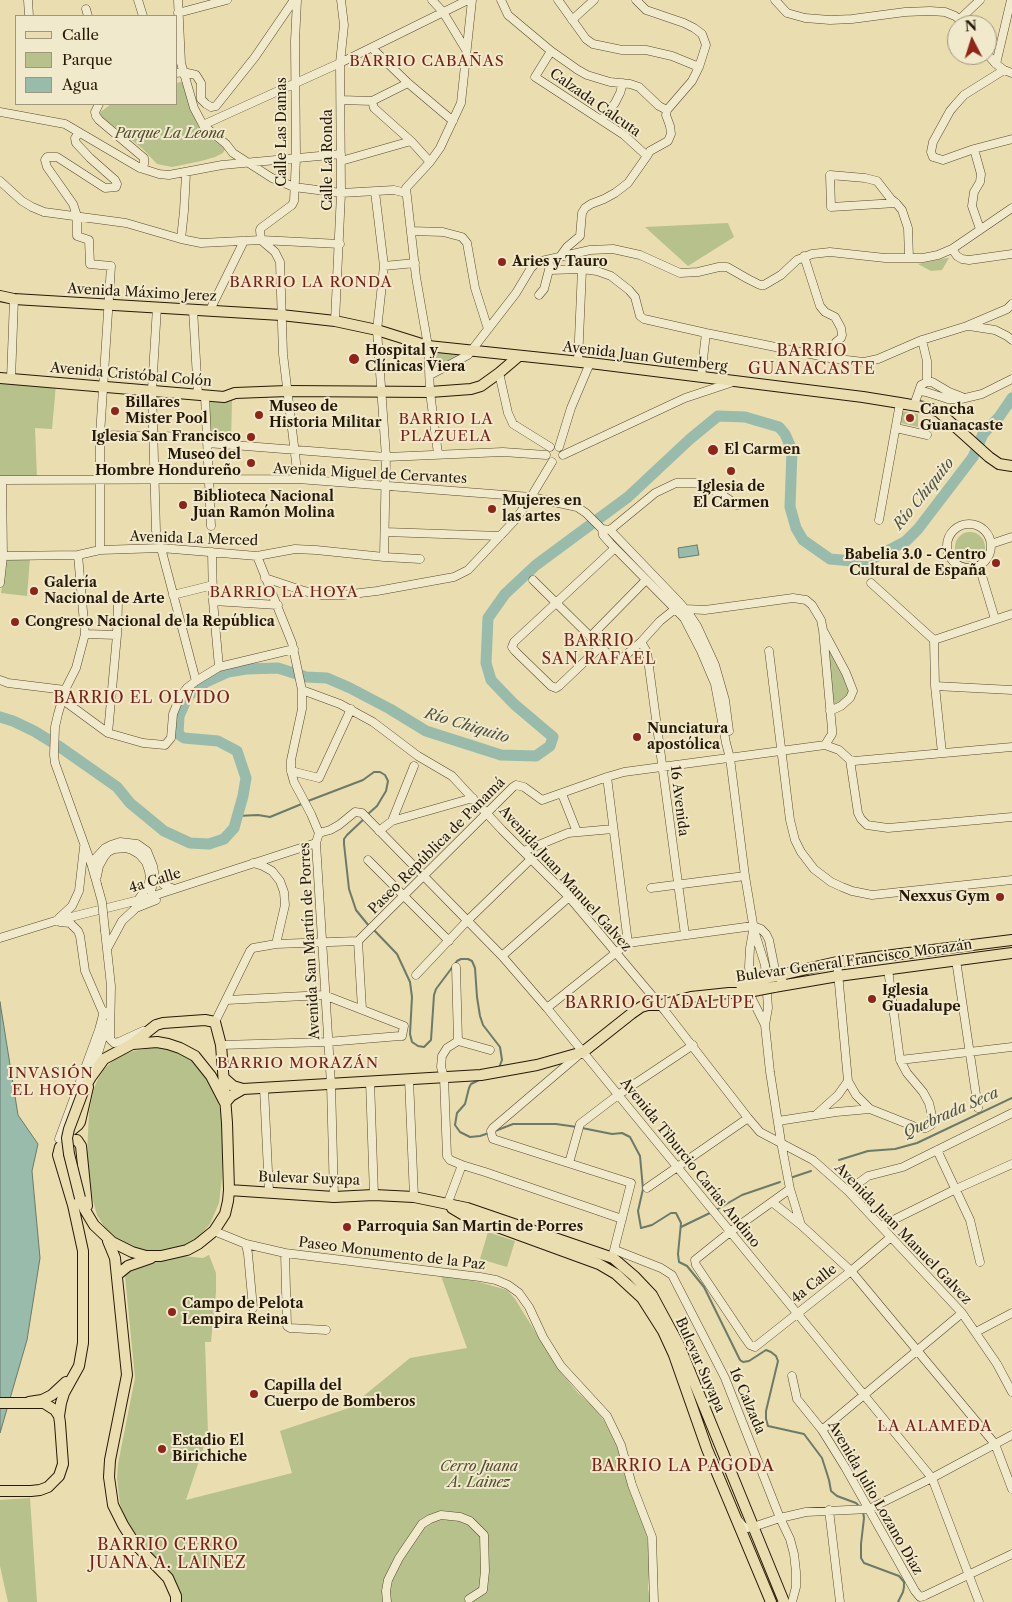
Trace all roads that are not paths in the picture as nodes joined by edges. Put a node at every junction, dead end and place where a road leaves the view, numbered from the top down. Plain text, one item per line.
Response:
1 (28, 0) edge
2 (138, 0) edge
3 (178, 0) edge
4 (227, 0) edge
5 (296, 0) edge
6 (341, 0) edge
7 (432, 0) edge
8 (470, 0) edge
9 (501, 0) edge
10 (558, 0) edge
11 (594, 0) edge
12 (636, 0) edge
13 (775, 0) edge
14 (980, 0) edge
15 (1011, 0) edge
16 (443, 12) junction
17 (178, 13) junction
18 (29, 15) edge
19 (143, 15) edge
20 (950, 15) edge
21 (968, 15) edge
22 (572, 20) junction
23 (372, 48) junction
24 (466, 50) junction
25 (551, 52) junction
26 (997, 60) edge
27 (340, 63) junction
28 (997, 65) edge
29 (699, 67) junction
30 (1008, 72) edge
31 (180, 73) edge
32 (408, 82) junction
33 (623, 83) junction
34 (296, 84) junction
35 (341, 100) junction
36 (372, 101) junction
37 (98, 105) edge
38 (667, 110) junction
39 (0, 112) edge
40 (602, 119) junction
41 (453, 121) junction
42 (203, 125) junction
43 (79, 133) junction
44 (1012, 139) edge
45 (411, 141) junction
46 (974, 149) junction
47 (647, 156) junction
48 (341, 157) junction
49 (296, 158) junction
50 (430, 162) junction
51 (250, 163) junction
52 (140, 168) junction
53 (186, 173) junction
54 (0, 181) edge
55 (294, 187) junction
56 (375, 192) junction
57 (341, 193) junction
58 (406, 193) junction
59 (896, 202) junction
60 (1012, 208) edge
61 (77, 216) junction
62 (980, 229) junction
63 (411, 231) junction
64 (181, 239) junction
65 (261, 240) junction
66 (244, 241) junction
67 (340, 244) junction
68 (952, 249) junction
69 (1012, 254) edge
70 (804, 256) junction
71 (909, 258) junction
72 (555, 259) junction
73 (415, 263) junction
74 (384, 266) junction
75 (582, 269) junction
76 (550, 270) junction
77 (539, 295) dead end
78 (0, 296) edge
79 (14, 299) junction
80 (109, 304) junction
81 (1012, 304) edge
82 (158, 307) junction
83 (193, 309) junction
84 (210, 310) junction
85 (281, 315) junction
86 (335, 321) junction
87 (967, 326) junction
88 (488, 329) junction
89 (377, 330) junction
90 (706, 333) junction
91 (922, 340) junction
92 (1012, 340) edge
93 (428, 346) junction
94 (470, 351) junction
95 (518, 356) junction
96 (830, 358) junction
97 (578, 362) junction
98 (590, 363) junction
99 (499, 374) junction
100 (430, 375) junction
101 (701, 377) junction
102 (0, 378) edge
103 (11, 379) junction
104 (1012, 379) edge
105 (734, 382) junction
106 (927, 382) junction
107 (102, 386) junction
108 (152, 390) junction
109 (287, 391) junction
110 (381, 391) junction
111 (918, 391) junction
112 (430, 392) junction
113 (202, 396) junction
114 (966, 398) junction
115 (900, 403) junction
116 (914, 406) junction
117 (896, 428) junction
118 (100, 435) junction
119 (927, 435) dead end
120 (154, 436) junction
121 (207, 440) junction
122 (296, 450) junction
123 (552, 450) junction
124 (438, 454) junction
125 (563, 455) junction
126 (386, 457) junction
127 (552, 462) junction
128 (1012, 466) edge
129 (298, 479) junction
130 (1, 480) edge
131 (100, 480) junction
132 (155, 480) junction
133 (208, 480) junction
134 (385, 485) junction
135 (531, 497) junction
136 (737, 505) dead end
137 (879, 520) dead end
138 (211, 526) dead end
139 (604, 529) junction
140 (156, 531) dead end
141 (385, 532) junction
142 (500, 536) junction
143 (1012, 537) edge
144 (991, 544) junction
145 (160, 548) junction
146 (614, 548) junction
147 (100, 550) junction
148 (212, 552) junction
149 (78, 555) junction
150 (3, 556) junction
151 (257, 556) junction
152 (384, 557) junction
153 (420, 559) dead end
154 (979, 566) junction
155 (265, 578) junction
156 (533, 580) dead end
157 (646, 580) junction
158 (0, 583) edge
159 (871, 583) dead end
160 (213, 585) junction
161 (173, 595) junction
162 (214, 601) junction
163 (118, 602) dead end
164 (555, 603) junction
165 (278, 605) junction
166 (675, 609) junction
167 (686, 609) junction
168 (706, 610) junction
169 (1012, 614) edge
170 (995, 619) junction
171 (697, 626) junction
172 (822, 630) junction
173 (85, 634) junction
174 (117, 635) junction
175 (590, 637) junction
176 (934, 640) junction
177 (642, 642) junction
178 (600, 647) junction
179 (294, 649) junction
180 (769, 651) dead end
181 (219, 667) junction
182 (0, 680) edge
183 (196, 682) junction
184 (935, 686) junction
185 (302, 689) junction
186 (65, 690) junction
187 (1012, 690) edge
188 (62, 700) junction
189 (351, 709) junction
190 (830, 711) junction
191 (108, 733) junction
192 (825, 745) junction
193 (1012, 747) edge
194 (782, 751) junction
195 (942, 753) junction
196 (730, 758) junction
197 (850, 760) junction
198 (414, 766) dead end
199 (662, 766) junction
200 (291, 771) junction
201 (607, 777) junction
202 (562, 794) junction
203 (473, 798) junction
204 (488, 812) junction
205 (1012, 816) edge
206 (392, 821) junction
207 (613, 829) junction
208 (379, 830) junction
209 (577, 832) junction
210 (319, 833) junction
211 (316, 843) junction
212 (84, 845) junction
213 (524, 851) junction
214 (531, 859) junction
215 (368, 860) dead end
216 (91, 863) junction
217 (254, 863) junction
218 (239, 867) junction
219 (424, 875) junction
220 (745, 876) junction
221 (155, 877) junction
222 (1012, 880) edge
223 (97, 882) junction
224 (677, 885) junction
225 (651, 888) dead end
226 (174, 889) junction
227 (404, 896) junction
228 (148, 898) junction
229 (569, 898) junction
230 (138, 900) junction
231 (55, 921) junction
232 (467, 921) junction
233 (753, 928) junction
234 (685, 935) junction
235 (0, 938) edge
236 (360, 939) junction
237 (1012, 940) edge
238 (449, 941) junction
239 (321, 942) junction
240 (628, 943) junction
241 (276, 944) junction
242 (108, 947) junction
243 (616, 952) junction
244 (1012, 953) edge
245 (502, 956) junction
246 (956, 960) junction
247 (837, 962) junction
248 (456, 967) dead end
249 (888, 969) junction
250 (416, 975) dead end
251 (774, 976) junction
252 (838, 976) junction
253 (786, 985) junction
254 (742, 989) junction
255 (324, 995) junction
256 (227, 1000) junction
257 (661, 1005) junction
258 (547, 1008) junction
259 (362, 1009) junction
260 (105, 1011) junction
261 (215, 1022) junction
262 (156, 1025) junction
263 (765, 1025) junction
264 (458, 1041) junction
265 (327, 1042) junction
266 (132, 1044) junction
267 (221, 1045) junction
268 (693, 1045) junction
269 (1012, 1047) edge
270 (490, 1050) dead end
271 (583, 1052) junction
272 (970, 1052) junction
273 (900, 1060) junction
274 (91, 1076) junction
275 (444, 1077) junction
276 (224, 1078) junction
277 (409, 1079) junction
278 (848, 1081) junction
279 (370, 1082) junction
280 (331, 1084) junction
281 (264, 1088) junction
282 (243, 1089) junction
283 (618, 1095) junction
284 (225, 1103) junction
285 (978, 1108) dead end
286 (870, 1109) junction
287 (1012, 1113) edge
288 (816, 1115) junction
289 (748, 1118) junction
290 (778, 1121) junction
291 (59, 1139) junction
292 (781, 1142) junction
293 (937, 1150) junction
294 (569, 1163) junction
295 (1012, 1164) edge
296 (462, 1165) junction
297 (677, 1167) junction
298 (647, 1188) dead end
299 (790, 1189) junction
300 (956, 1189) junction
301 (229, 1190) junction
302 (848, 1191) junction
303 (269, 1192) junction
304 (374, 1195) junction
305 (334, 1197) junction
306 (414, 1197) junction
307 (772, 1202) junction
308 (447, 1205) junction
309 (89, 1217) junction
310 (622, 1219) junction
311 (801, 1225) junction
312 (881, 1226) junction
313 (214, 1231) junction
314 (730, 1232) junction
315 (891, 1237) junction
316 (106, 1238) junction
317 (246, 1244) junction
318 (285, 1253) junction
319 (614, 1254) junction
320 (161, 1256) junction
321 (980, 1262) dead end
322 (851, 1271) junction
323 (117, 1275) junction
324 (252, 1308) dead end
325 (797, 1313) junction
326 (962, 1313) junction
327 (1012, 1313) edge
328 (326, 1330) dead end
329 (976, 1332) junction
330 (918, 1351) junction
331 (792, 1376) dead end
332 (1012, 1392) edge
333 (864, 1395) junction
334 (26, 1402) junction
335 (0, 1403) edge
336 (59, 1416) junction
337 (822, 1430) junction
338 (1012, 1435) edge
339 (995, 1444) junction
340 (932, 1478) junction
341 (1012, 1489) edge
342 (0, 1491) edge
343 (864, 1509) junction
344 (829, 1510) junction
345 (780, 1518) junction
346 (738, 1520) junction
347 (753, 1527) junction
348 (746, 1541) junction
349 (1012, 1554) edge
350 (968, 1574) junction
351 (469, 1599) dead end
352 (924, 1599) edge
353 (176, 1602) edge
354 (387, 1602) edge
355 (654, 1602) edge
356 (771, 1602) edge
357 (784, 1602) edge
358 (792, 1602) edge
359 (840, 1602) edge
360 (978, 1602) edge

1 - 18 street
2 - 19 street
3 - 17 street
4 - 17 street
5 - 31 street
5 - 34 street, Calle Las Damas
6 - 27 street, Calle La Ronda
7 - 16 street
8 - 16 street
8 - 24 street
9 - 25 street
10 - 22 street
11 - 22 street
12 - 29 street
13 - 20 street
14 - 21 street
15 - 26 street
16 - 23 street
16 - 24 street
17 - 31 street
22 - 29 street
23 - 27 street
23 - 32 street
24 - 41 street
25 - 33 street
25 - 40 street, Calzada Calcuta
27 - 34 street
27 - 35 street, Calle La Ronda
28 - 30 street
29 - 38 street
30 - 46 street
31 - 42 street
32 - 36 street
32 - 41 street
33 - 38 street
33 - 40 street
34 - 42 street
34 - 49 street, Calle Las Damas
35 - 36 street
35 - 48 street, Calle La Ronda
36 - 45 street
37 - 52 street
38 - 47 street
39 - 43 street
40 - 47 street, Calzada Calcuta
41 - 50 street
42 - 51 street
43 - 52 street
43 - 61 street
44 - 46 street
45 - 48 street
45 - 50 street
46 - 62 street
47 - 72 street, Calzada Calcuta
48 - 49 street
48 - 57 street, Calle La Ronda
49 - 51 street
49 - 55 street, Calle Las Damas
50 - 58 street
51 - 53 street
51 - 55 street
52 - 53 street
53 - 64 street
54 - 61 street
55 - 57 street
55 - 65 street, Calle Las Damas
56 - 57 street
56 - 58 street
56 - 74 street
57 - 67 street, Calle La Ronda
58 - 63 street
59 - 59 street
59 - 71 street
60 - 62 street
61 - 64 street
61 - 80 street
62 - 68 street
63 - 73 street
63 - 88 street
64 - 66 street
65 - 66 street
65 - 67 street
65 - 85 street
66 - 84 street
67 - 86 street, Calle La Ronda
68 - 69 street
68 - 71 street
70 - 71 street
70 - 72 street
70 - 96 street
72 - 76 street
72 - 88 street
73 - 74 street
73 - 93 street
74 - 89 street
75 - 76 street
75 - 90 street
75 - 97 street
76 - 77 street
78 - 79 main road, Avenida Máximo Jerez
79 - 80 main road, Avenida Máximo Jerez
79 - 103 street
80 - 82 main road, Avenida Máximo Jerez
80 - 107 street
81 - 87 street
82 - 83 main road, Avenida Máximo Jerez
82 - 108 street
83 - 84 main road, Avenida Máximo Jerez
83 - 113 street
84 - 85 main road, Avenida Máximo Jerez
85 - 86 main road, Avenida Máximo Jerez
85 - 109 street
86 - 89 main road, Avenida Máximo Jerez
87 - 91 street
87 - 92 street
88 - 94 street
89 - 93 main road, Avenida Máximo Jerez
89 - 110 street
90 - 96 street
90 - 101 street
91 - 96 street
91 - 106 street
93 - 94 main road, Avenida Máximo Jerez
93 - 100 street
94 - 95 main road, Avenida Máximo Jerez
94 - 100 street
95 - 97 main road, Avenida Juan Gutemberg
95 - 99 main road, Avenida Cristóbal Colón
97 - 98 main road, Avenida Juan Gutemberg
98 - 101 main road, Avenida Juan Gutemberg
98 - 123 street
99 - 112 main road, Avenida Cristóbal Colón
99 - 123 street
100 - 112 street
101 - 105 main road, Avenida Juan Gutemberg
102 - 103 main road, Avenida Cristóbal Colón
103 - 107 main road, Avenida Cristóbal Colón
104 - 114 street
105 - 115 main road, Avenida Juan Gutemberg
105 - 125 street
106 - 111 street
106 - 114 street
107 - 108 main road, Avenida Cristóbal Colón
107 - 118 street
108 - 113 main road, Avenida Cristóbal Colón
108 - 120 street
109 - 110 main road, Avenida Cristóbal Colón
109 - 113 main road, Avenida Cristóbal Colón
109 - 122 street
110 - 112 main road, Avenida Cristóbal Colón
110 - 126 street
111 - 114 street
111 - 116 street
112 - 124 street
113 - 121 street
115 - 116 main road, Avenida Juan Gutemberg
115 - 117 street
116 - 128 main road, Avenida Juan Gutemberg
117 - 119 street
117 - 137 street
118 - 120 street
118 - 131 street
120 - 121 street
120 - 132 street
121 - 122 street
121 - 133 street
122 - 126 street
122 - 129 street
123 - 124 street
123 - 125 street
123 - 127 street
124 - 126 street
125 - 127 street
126 - 134 street
127 - 135 street
129 - 133 street, Avenida Miguel de Cervantes
129 - 134 street, Avenida Miguel de Cervantes
130 - 131 street, Avenida Miguel de Cervantes
130 - 150 street
131 - 132 street, Avenida Miguel de Cervantes
131 - 147 street
132 - 133 street, Avenida Miguel de Cervantes
132 - 140 street
133 - 138 street
134 - 135 street, Avenida Miguel de Cervantes
134 - 141 street
135 - 139 street, Avenida Miguel de Cervantes
135 - 142 street
136 - 139 street
139 - 146 street
139 - 167 street
141 - 142 street
141 - 152 street
142 - 155 street
143 - 144 street
144 - 154 street
144 - 154 street
145 - 147 street, Avenida La Merced
145 - 148 street, Avenida La Merced
145 - 161 street
146 - 157 street
146 - 164 street
147 - 149 street, Avenida La Merced
148 - 151 street, Avenida La Merced
148 - 160 street
149 - 150 street, Avenida La Merced
149 - 173 street
150 - 158 street
151 - 152 street, Avenida La Merced
151 - 155 street, Avenida San Martín de Porres
152 - 153 street, Avenida La Merced
154 - 170 street
155 - 165 street, Avenida San Martín de Porres
156 - 164 street
157 - 166 street
157 - 175 street
159 - 176 street
160 - 161 street
160 - 162 street
161 - 183 street
162 - 165 street
162 - 181 street
163 - 174 street
164 - 175 street
164 - 178 street
165 - 179 street, Avenida San Martín de Porres
166 - 177 street
166 - 196 street
167 - 168 street
167 - 171 street
168 - 171 street
168 - 172 street
169 - 170 street
170 - 176 street
171 - 196 street
172 - 190 street
172 - 190 street
173 - 174 street
173 - 186 street
174 - 191 street
175 - 178 street
176 - 184 street
177 - 178 street
177 - 199 street, 16 Avenida
179 - 181 street
179 - 185 street, Avenida San Martín de Porres
180 - 194 street
181 - 183 street
182 - 186 street
183 - 191 street
184 - 187 street
184 - 195 street
185 - 189 street, Avenida Juan Manuel Galvez
185 - 200 street, Avenida San Martín de Porres
186 - 188 street
188 - 191 street
188 - 212 street
189 - 200 street
189 - 203 street, Avenida Juan Manuel Galvez
190 - 192 street
192 - 194 street, Paseo República de Panamá
192 - 197 street
193 - 195 street
194 - 196 street, Paseo República de Panamá
194 - 222 street
195 - 197 street
196 - 199 street, Paseo República de Panamá
196 - 220 street
197 - 205 street
198 - 206 street
199 - 201 street, Paseo República de Panamá
199 - 224 street, 16 Avenida
200 - 210 street, Avenida San Martín de Porres
201 - 202 street, Paseo República de Panamá
201 - 207 street
202 - 204 street, Paseo República de Panamá
202 - 209 street
203 - 204 street, Avenida Juan Manuel Galvez
203 - 206 street
204 - 213 street, Avenida Juan Manuel Galvez
204 - 219 street, Paseo República de Panamá
206 - 208 street
207 - 209 street
207 - 240 street
208 - 210 street, Avenida Tiburcio Carías Andino
208 - 219 street, Avenida Tiburcio Carías Andino
209 - 213 street
210 - 211 street, Avenida San Martín de Porres
211 - 217 street, 4a Calle
211 - 239 street, Avenida San Martín de Porres
212 - 216 street
212 - 231 street
213 - 214 street, Avenida Juan Manuel Galvez
214 - 229 street, Avenida Juan Manuel Galvez
214 - 232 street
215 - 227 street
216 - 221 street
216 - 223 street
217 - 218 street, 4a Calle
217 - 241 street
218 - 226 street, 4a Calle
218 - 242 street
219 - 227 street, Paseo República de Panamá
219 - 232 street, Avenida Tiburcio Carías Andino
220 - 224 street
220 - 233 street
221 - 226 street
221 - 228 street
223 - 230 street
223 - 242 street, bridge
224 - 225 street
224 - 234 street, 16 Avenida
226 - 228 street, 4a Calle
227 - 236 street, Paseo República de Panamá
227 - 238 street
228 - 230 street, 4a Calle
229 - 243 street, Avenida Juan Manuel Galvez
229 - 245 street
230 - 231 street, 4a Calle
231 - 235 street, 4a Calle
231 - 260 street
232 - 238 street
232 - 245 street, Avenida Tiburcio Carías Andino
233 - 234 street
233 - 251 street
233 - 263 street
233 - 263 street
234 - 240 street
236 - 239 street
236 - 259 street
237 - 247 main road, Bulevar General Francisco Morazán
238 - 250 street
239 - 241 street
239 - 255 street, Avenida San Martín de Porres
240 - 243 street
241 - 256 street
242 - 260 street
243 - 257 street, Avenida Juan Manuel Galvez
243 - 258 street
244 - 246 main road, Bulevar General Francisco Morazán
245 - 258 street, Avenida Tiburcio Carías Andino
246 - 249 main road, Bulevar General Francisco Morazán
246 - 272 street
247 - 251 main road, Bulevar General Francisco Morazán
247 - 252 street
248 - 264 street
249 - 252 main road, Bulevar General Francisco Morazán
249 - 273 street
251 - 253 street
251 - 254 main road, Bulevar General Francisco Morazán, bridge
252 - 253 main road, Bulevar General Francisco Morazán
252 - 278 street
253 - 254 main road, Bulevar General Francisco Morazán, bridge
254 - 257 main road, Bulevar General Francisco Morazán
255 - 256 street
255 - 259 street
255 - 265 street, Avenida San Martín de Porres
256 - 261 street
257 - 268 street, Avenida Juan Manuel Galvez
257 - 271 main road, Bulevar General Francisco Morazán
258 - 271 street, Avenida Tiburcio Carías Andino
259 - 265 street
260 - 262 street
260 - 274 street
260 - 291 street
261 - 262 main road
261 - 267 main road
262 - 266 main road
263 - 290 street
264 - 270 street
264 - 275 street
265 - 267 street
265 - 280 street, Avenida San Martín de Porres
266 - 274 main road
266 - 284 main road
267 - 276 main road
268 - 283 street
268 - 289 street, Avenida Juan Manuel Galvez
269 - 272 street
271 - 275 main road, Bulevar General Francisco Morazán
271 - 283 street, Avenida Tiburcio Carías Andino
271 - 294 street
272 - 273 street
272 - 285 street
273 - 286 street
274 - 291 main road
274 - 309 main road, bridge
275 - 277 main road, Bulevar General Francisco Morazán
275 - 296 street
276 - 282 main road
276 - 284 main road
277 - 279 main road, Bulevar General Francisco Morazán
277 - 306 street
278 - 286 street
278 - 288 street
279 - 280 main road, Bulevar General Francisco Morazán
279 - 304 street
280 - 281 main road, Bulevar General Francisco Morazán
280 - 305 street, Avenida San Martín de Porres
281 - 282 main road, Bulevar General Francisco Morazán
281 - 303 street
282 - 284 main road
283 - 294 street
283 - 297 street, Avenida Tiburcio Carías Andino
284 - 301 main road
286 - 288 street
287 - 293 street
288 - 290 street
289 - 292 street, Avenida Juan Manuel Galvez
289 - 297 street
290 - 292 street
291 - 334 main road
292 - 299 street
292 - 302 street, Avenida Juan Manuel Galvez
293 - 300 street
293 - 302 street
294 - 310 street
295 - 300 street
296 - 308 street
296 - 310 street
297 - 298 street
297 - 314 street, Avenida Tiburcio Carías Andino
299 - 307 street
299 - 311 street
300 - 312 street
300 - 321 street
301 - 303 main road, Bulevar Suyapa
301 - 313 main road
302 - 312 street, Avenida Juan Manuel Galvez
303 - 305 main road, Bulevar Suyapa
304 - 305 main road, Bulevar Suyapa
304 - 306 main road, Bulevar Suyapa
306 - 308 main road, Bulevar Suyapa
307 - 311 street
307 - 314 street
308 - 319 main road, Bulevar Suyapa
308 - 346 main road, Bulevar Suyapa
309 - 316 main road
309 - 336 main road
310 - 319 street
311 - 322 street
312 - 315 street, Avenida Juan Manuel Galvez
313 - 317 street, Paseo Monumento de la Paz
313 - 320 main road
314 - 325 street, Avenida Tiburcio Carías Andino
314 - 325 street, 4a Calle
315 - 322 street, 4a Calle
315 - 326 street, Avenida Juan Manuel Galvez
316 - 320 main road
316 - 323 main road
317 - 318 street, Paseo Monumento de la Paz
317 - 324 street
318 - 328 street
318 - 355 street, Paseo Monumento de la Paz
319 - 345 street, 16 Calzada
319 - 347 main road, Bulevar Suyapa
320 - 323 main road
322 - 325 street, 4a Calle
322 - 330 street
323 - 353 main road
325 - 333 street, Avenida Tiburcio Carías Andino
326 - 329 street, Avenida Juan Manuel Galvez
326 - 330 street
327 - 329 street
329 - 332 street, Avenida Juan Manuel Galvez
330 - 333 street
330 - 339 street
331 - 337 street, Avenida Julio Lozano Díaz
333 - 337 street
333 - 340 street, Avenida Tiburcio Carías Andino
334 - 335 main road
334 - 336 main road
336 - 342 main road
337 - 343 street, Avenida Julio Lozano Díaz
338 - 339 street
339 - 340 street
339 - 341 street
340 - 343 street
340 - 350 street, Avenida Tiburcio Carías Andino
343 - 344 street
343 - 352 street, Avenida Julio Lozano Díaz
344 - 345 street
344 - 359 street
345 - 347 street
345 - 358 street, 16 Calzada
346 - 347 street
346 - 348 main road, Bulevar Suyapa
347 - 348 street
347 - 357 main road, Bulevar Suyapa
348 - 356 main road, Bulevar Suyapa
349 - 350 street
350 - 352 street
350 - 360 street, Avenida Tiburcio Carías Andino
351 - 354 street

